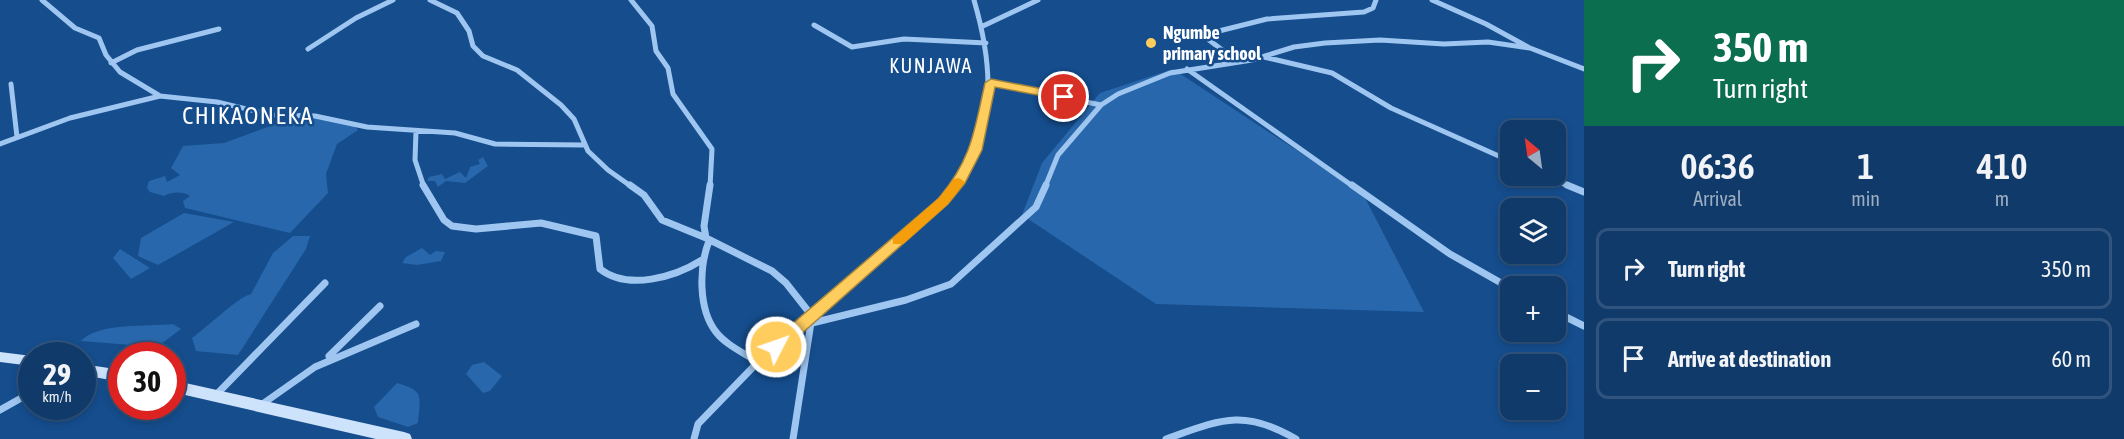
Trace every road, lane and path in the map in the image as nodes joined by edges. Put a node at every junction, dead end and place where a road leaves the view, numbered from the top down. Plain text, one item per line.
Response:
1 (42, 0) edge
2 (393, 0) edge
3 (430, 0) edge
4 (631, 0) edge
5 (974, 0) edge
6 (1038, 0) edge
7 (1376, 0) edge
8 (1432, 0) edge
9 (814, 25) dead end
10 (983, 26) junction
11 (219, 29) dead end
12 (986, 43) junction
13 (1530, 48) junction
14 (308, 49) dead end
15 (1264, 56) junction
16 (1238, 62) junction
17 (111, 63) junction
18 (1187, 69) junction
19 (1584, 69) edge
20 (991, 83) junction
21 (11, 84) dead end
22 (160, 96) junction
23 (1101, 105) junction
24 (416, 131) junction
25 (17, 137) junction
26 (0, 144) edge
27 (584, 145) junction
28 (1500, 157) edge
29 (1566, 185) edge
30 (1584, 192) edge
31 (708, 239) junction
32 (702, 260) junction
33 (1500, 282) edge
34 (325, 283) dead end
35 (380, 306) dead end
36 (1566, 317) edge
37 (812, 319) junction
38 (416, 324) dead end
39 (1584, 326) edge
40 (0, 357) edge
41 (18, 359) edge
42 (326, 359) junction
43 (758, 362) junction
44 (186, 389) edge
45 (215, 396) junction
46 (18, 400) edge
47 (261, 405) junction
48 (2, 410) edge
49 (404, 439) edge
50 (694, 439) edge
51 (793, 439) edge
52 (1166, 439) edge
53 (1296, 439) edge

1 - 17 street
2 - 14 street
3 - 27 street
4 - 31 street
5 - 10 street
6 - 10 street
7 - 16 street
8 - 13 street
9 - 12 street
10 - 12 street
11 - 17 street
12 - 20 street
13 - 15 street
13 - 19 street
15 - 16 street
15 - 28 street
16 - 18 street
17 - 22 street
18 - 23 street
18 - 33 street
20 - 23 street
20 - 37 street
21 - 25 street
22 - 24 street
22 - 25 street
23 - 37 street
24 - 27 street
24 - 32 street
25 - 26 street
27 - 31 street
29 - 30 street
31 - 32 street
31 - 37 street
32 - 43 street
34 - 45 street
35 - 42 street
36 - 39 street
37 - 43 street
37 - 51 street
38 - 42 street
40 - 41 main road
42 - 47 street
43 - 50 street
44 - 45 main road
45 - 47 main road
46 - 48 street
47 - 49 main road
52 - 53 street

